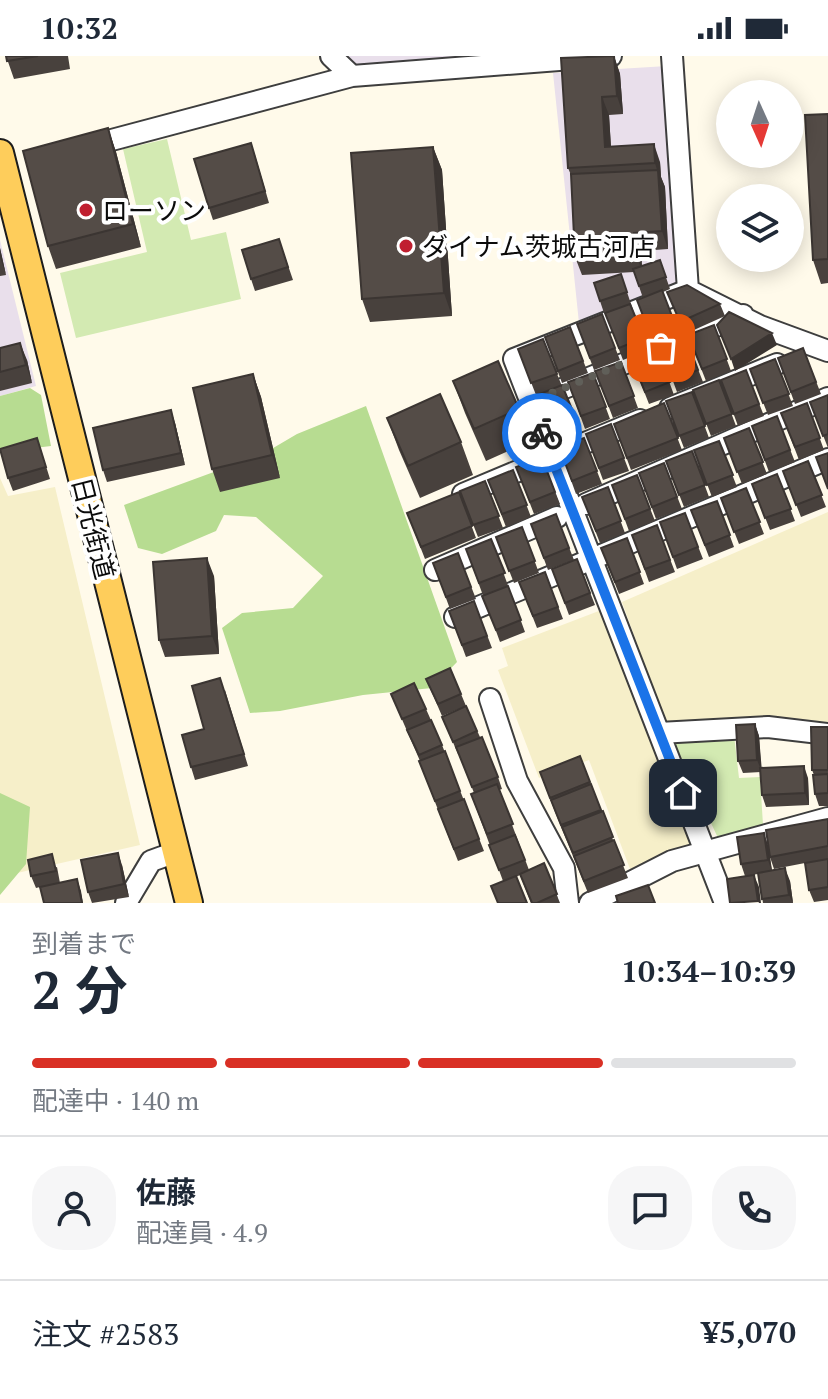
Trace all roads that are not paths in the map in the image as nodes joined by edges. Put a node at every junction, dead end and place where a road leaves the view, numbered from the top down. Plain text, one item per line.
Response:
1 (331, 56) edge
2 (611, 56) edge
3 (672, 56) edge
4 (352, 76) junction
5 (74, 150) edge
6 (7, 162) edge
7 (688, 290) junction
8 (742, 316) junction
9 (823, 349) edge
10 (828, 398) edge
11 (530, 402) junction
12 (552, 457) junction
13 (828, 459) edge
14 (444, 502) edge
15 (572, 510) junction
16 (591, 559) junction
17 (435, 570) edge
18 (455, 617) edge
19 (490, 699) dead end
20 (659, 733) junction
21 (828, 734) edge
22 (828, 818) edge
23 (176, 852) junction
24 (707, 852) junction
25 (126, 903) edge
26 (189, 903) edge
27 (568, 903) edge
28 (590, 903) edge
29 (725, 903) edge

1 - 4 street
2 - 4 street
3 - 7 street
4 - 5 street
6 - 23 main road, 日光街道
7 - 8 street
7 - 11 street
8 - 9 street
8 - 11 street
9 - 12 street
10 - 15 street
11 - 12 street
12 - 14 street
12 - 15 street
13 - 16 street
15 - 16 street
15 - 17 street
16 - 18 street
16 - 20 street
19 - 27 street
20 - 21 street
20 - 24 street
22 - 24 street
23 - 25 street
23 - 26 main road, 日光街道
24 - 28 street
24 - 29 street

